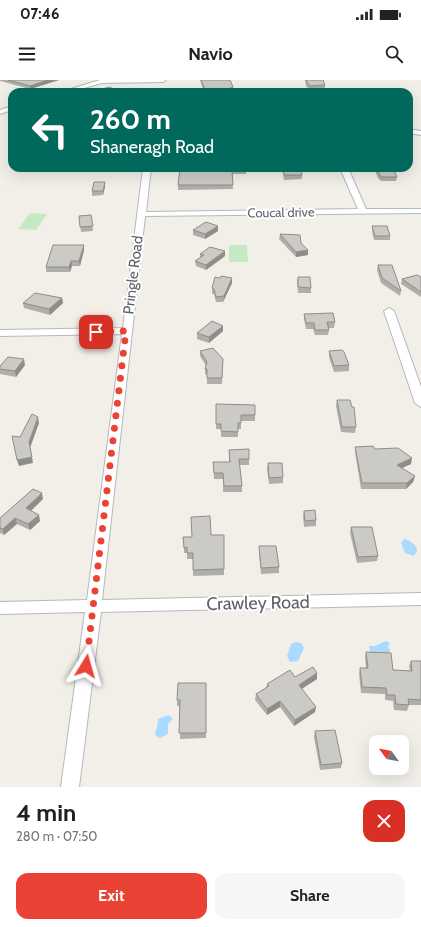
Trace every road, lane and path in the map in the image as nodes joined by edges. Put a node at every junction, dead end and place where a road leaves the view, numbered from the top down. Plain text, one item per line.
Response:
1 (163, 80) edge
2 (157, 82) edge
3 (78, 88) edge
4 (146, 172) edge
5 (346, 172) edge
6 (363, 211) junction
7 (421, 211) edge
8 (141, 214) junction
9 (389, 311) dead end
10 (126, 331) junction
11 (0, 333) edge
12 (421, 404) edge
13 (421, 600) edge
14 (94, 606) junction
15 (0, 608) edge
16 (70, 787) edge

1 - 2 street
2 - 3 street
4 - 8 street, Pringle Road
5 - 6 street
6 - 7 street, Coucal drive
6 - 8 street, Coucal drive
8 - 10 street, Pringle Road
9 - 12 street
10 - 11 street
10 - 14 street, Pringle Road
13 - 14 street, Crawley Road
14 - 15 street, Crawley Road
14 - 16 street, Pringle Road

